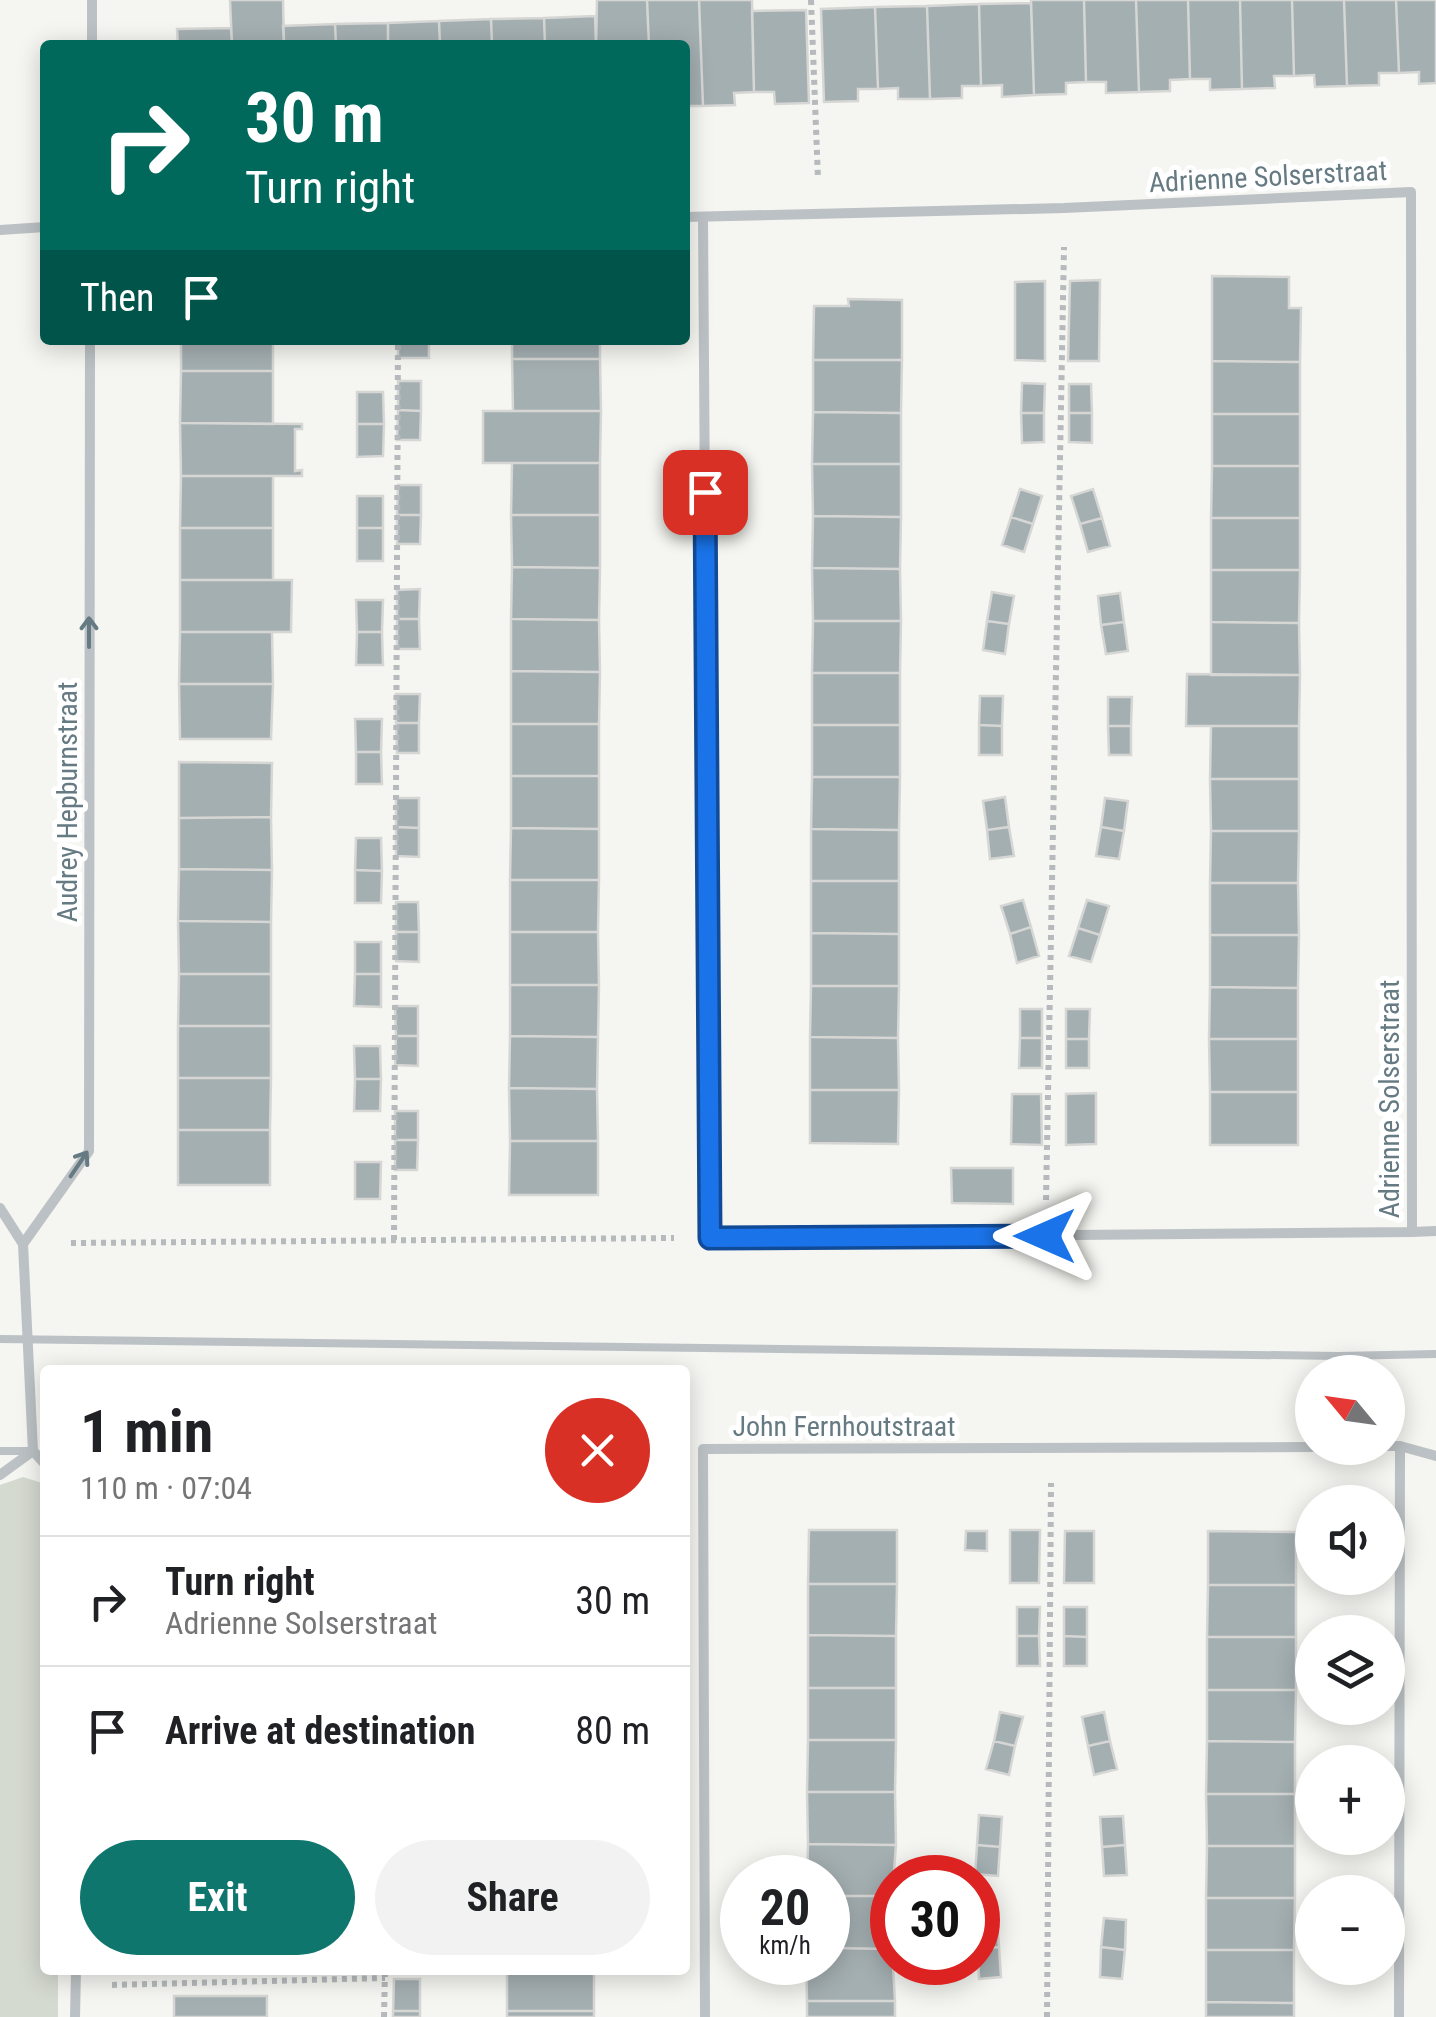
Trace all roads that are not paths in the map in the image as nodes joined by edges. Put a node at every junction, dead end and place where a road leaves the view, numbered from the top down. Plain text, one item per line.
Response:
1 (92, 0) edge
2 (92, 40) edge
3 (704, 217) junction
4 (690, 218) edge
5 (40, 227) edge
6 (0, 230) edge
7 (90, 345) edge
8 (0, 1208) edge
9 (1412, 1232) junction
10 (1436, 1232) edge
11 (23, 1244) junction
12 (0, 1339) edge
13 (29, 1339) junction
14 (1436, 1354) edge
15 (1295, 1447) edge
16 (1405, 1449) edge
17 (0, 1451) edge
18 (33, 1452) junction
19 (1436, 1456) edge
20 (40, 1459) edge
21 (1394, 1465) edge
22 (0, 1474) edge
23 (76, 1975) edge
24 (75, 2017) edge
25 (705, 2017) edge
26 (1399, 2017) edge

1 - 2 street
3 - 4 street, Adrienne Solserstraat
3 - 9 street, Adrienne Solserstraat
3 - 9 street, Adrienne Solserstraat
5 - 6 street
11 -> 7 street, Audrey Hepburnstraat
8 - 11 street
9 - 10 street
11 - 13 street
12 - 13 lane
13 - 14 lane
13 - 18 street
15 - 25 street, John Fernhoutstraat
16 - 19 street
17 - 18 lane
18 - 20 street
18 - 22 street
21 - 26 street
23 - 24 street

